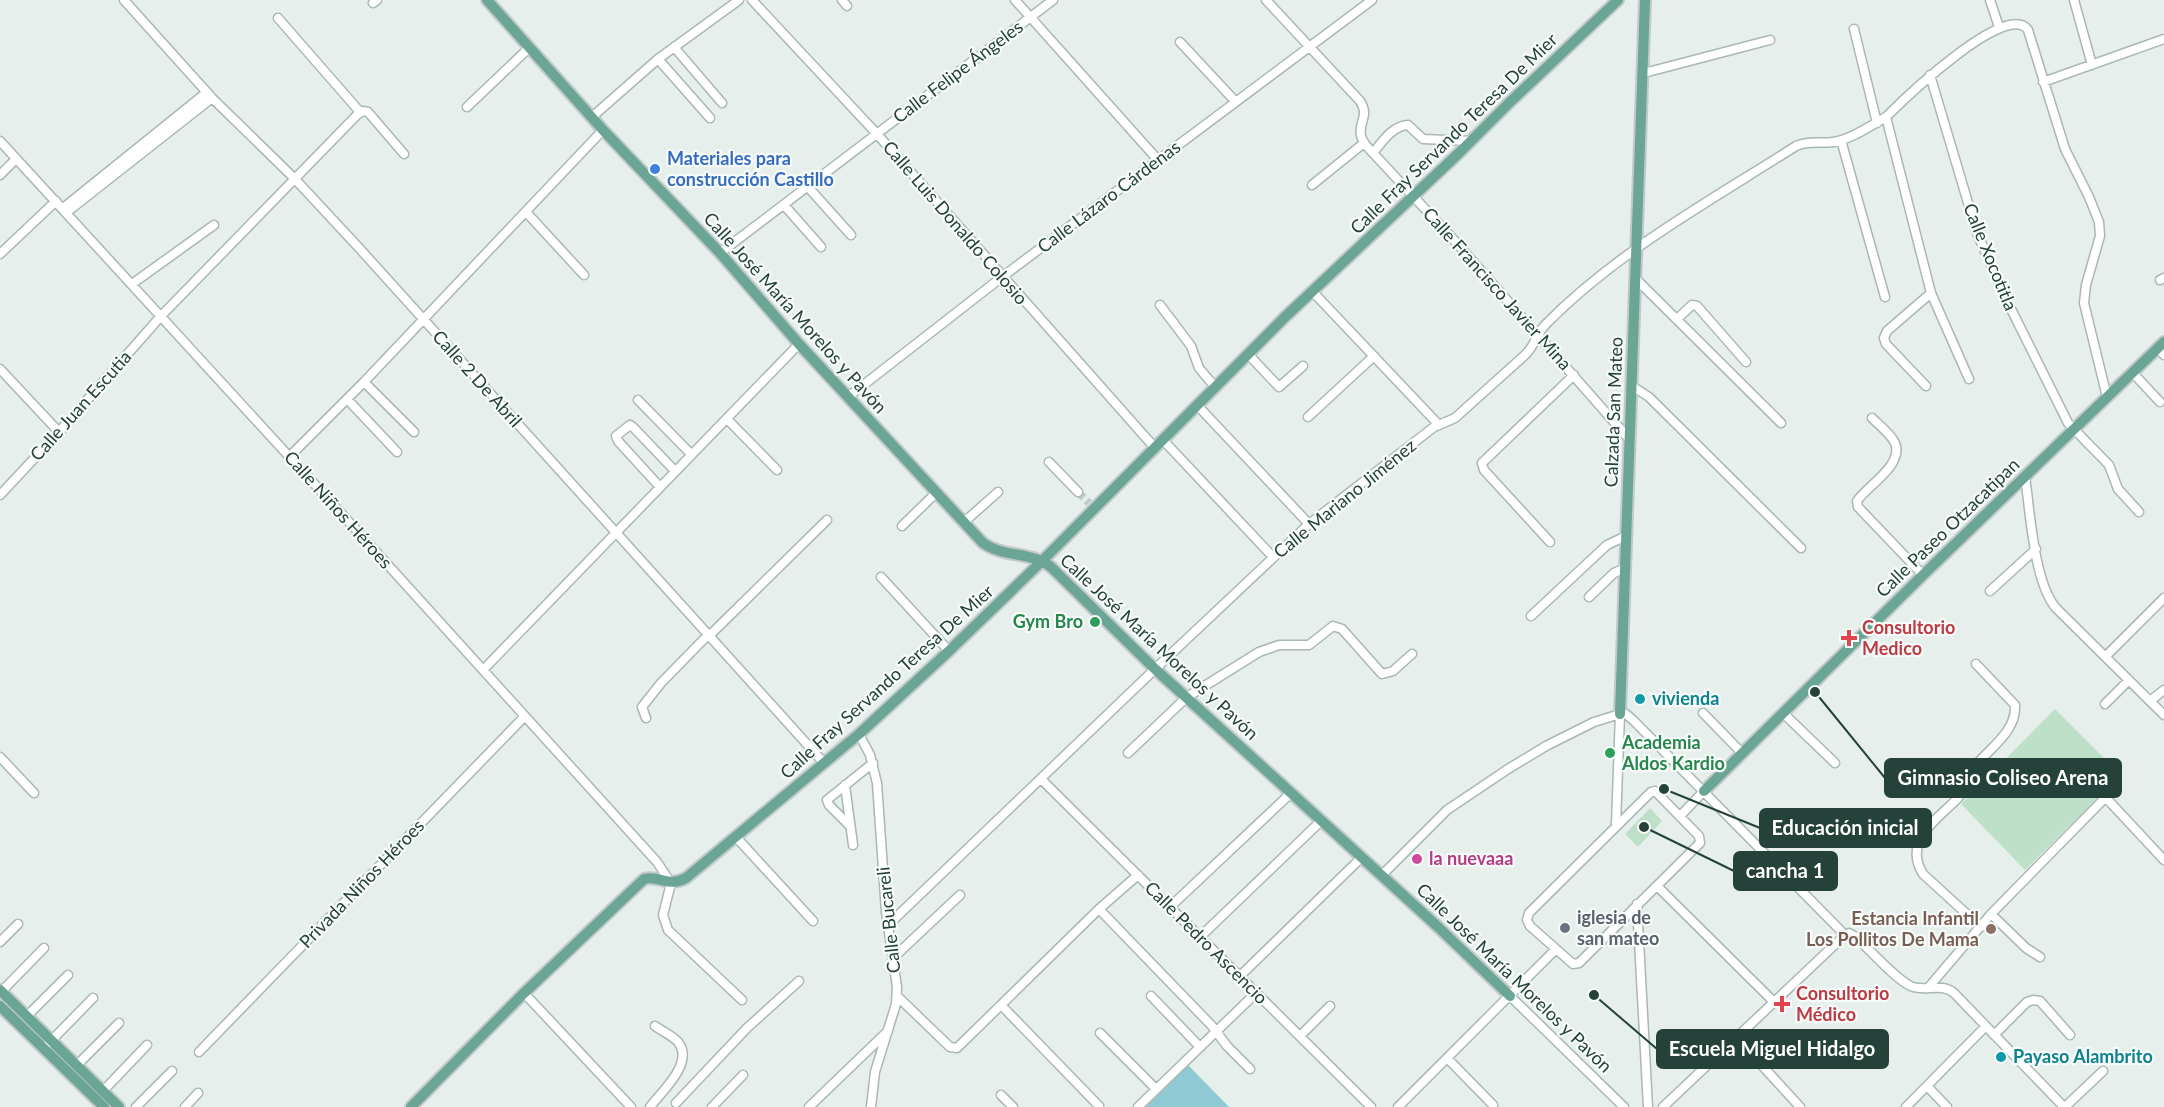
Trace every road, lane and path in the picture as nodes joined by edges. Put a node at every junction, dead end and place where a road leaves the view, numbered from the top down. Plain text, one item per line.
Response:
1 (124, 0) edge
2 (487, 0) edge
3 (739, 0) edge
4 (752, 0) edge
5 (1015, 0) edge
6 (1053, 0) edge
7 (1266, 0) edge
8 (1372, 0) edge
9 (1618, 0) edge
10 (1645, 0) edge
11 (1990, 0) edge
12 (2074, 0) edge
13 (278, 18) dead end
14 (1030, 18) junction
15 (1998, 24) junction
16 (1854, 29) dead end
17 (2164, 39) edge
18 (1770, 40) dead end
19 (1180, 42) dead end
20 (530, 46) junction
21 (674, 47) junction
22 (1309, 47) junction
23 (658, 58) junction
24 (2092, 65) junction
25 (1644, 73) junction
26 (1930, 75) junction
27 (2043, 82) junction
28 (209, 95) junction
29 (1235, 101) junction
30 (722, 104) dead end
31 (467, 107) dead end
32 (360, 112) junction
33 (592, 117) junction
34 (1886, 117) junction
35 (710, 118) dead end
36 (1877, 123) junction
37 (603, 130) junction
38 (877, 134) junction
39 (1841, 140) junction
40 (0, 141) edge
41 (1472, 141) junction
42 (1364, 143) junction
43 (1373, 153) junction
44 (404, 154) dead end
45 (16, 159) junction
46 (1158, 160) junction
47 (0, 175) edge
48 (294, 178) junction
49 (1312, 185) dead end
50 (808, 186) junction
51 (1413, 196) junction
52 (56, 201) junction
53 (784, 205) junction
54 (65, 210) junction
55 (526, 212) junction
56 (213, 225) dead end
57 (851, 235) dead end
58 (821, 247) dead end
59 (1636, 248) junction
60 (720, 253) junction
61 (0, 254) edge
62 (584, 275) dead end
63 (1002, 277) junction
64 (1636, 279) junction
65 (132, 284) junction
66 (1312, 291) junction
67 (1931, 293) junction
68 (1885, 297) dead end
69 (1160, 305) dead end
70 (161, 316) junction
71 (1677, 319) junction
72 (423, 321) junction
73 (1539, 336) junction
74 (799, 344) junction
75 (2162, 348) edge
76 (1248, 354) junction
77 (1374, 356) junction
78 (1746, 362) dead end
79 (1303, 366) dead end
80 (0, 369) edge
81 (2132, 372) junction
82 (1574, 375) junction
83 (1969, 379) dead end
84 (364, 382) junction
85 (1632, 386) junction
86 (1926, 386) dead end
87 (1215, 387) junction
88 (848, 397) junction
89 (2107, 397) junction
90 (346, 399) junction
91 (639, 400) dead end
92 (2160, 402) dead end
93 (1197, 405) junction
94 (1308, 417) dead end
95 (1872, 418) dead end
96 (727, 419) junction
97 (1782, 423) dead end
98 (1439, 424) junction
99 (2074, 429) junction
100 (59, 432) junction
101 (414, 432) dead end
102 (1630, 440) junction
103 (1159, 444) junction
104 (397, 452) dead end
105 (691, 454) junction
106 (289, 457) junction
107 (1049, 462) dead end
108 (777, 470) dead end
109 (675, 471) junction
110 (2025, 476) junction
111 (660, 487) junction
112 (998, 492) dead end
113 (1078, 492) tunnel mouth
114 (936, 493) junction
115 (0, 495) edge
116 (2139, 512) dead end
117 (827, 520) dead end
118 (963, 523) junction
119 (1309, 524) junction
120 (902, 526) dead end
121 (616, 532) junction
122 (1626, 536) junction
123 (1550, 542) dead end
124 (1801, 548) dead end
125 (2036, 549) junction
126 (1273, 557) junction
127 (1043, 560) junction
128 (1625, 568) junction
129 (1923, 575) junction
130 (881, 577) dead end
131 (1990, 591) dead end
132 (1589, 597) dead end
133 (2164, 598) edge
134 (1531, 616) dead end
135 (710, 636) junction
136 (949, 651) junction
137 (1413, 654) dead end
138 (2106, 656) junction
139 (1976, 664) dead end
140 (1155, 669) junction
141 (483, 670) junction
142 (2129, 680) junction
143 (2164, 690) edge
144 (1187, 697) junction
145 (2150, 701) junction
146 (2105, 704) dead end
147 (1703, 713) dead end
148 (1783, 713) junction
149 (1620, 714) junction
150 (2164, 715) edge
151 (525, 716) junction
152 (645, 718) dead end
153 (860, 734) junction
154 (1128, 753) dead end
155 (1742, 753) junction
156 (0, 757) edge
157 (824, 763) junction
158 (1835, 763) dead end
159 (873, 764) junction
160 (1041, 779) junction
161 (845, 785) junction
162 (1704, 792) junction
163 (34, 793) dead end
164 (1291, 793) junction
165 (1680, 816) junction
166 (1321, 821) junction
167 (1616, 824) junction
168 (849, 825) junction
169 (736, 837) junction
170 (853, 845) dead end
171 (1361, 858) junction
172 (2164, 860) edge
173 (1138, 875) junction
174 (1381, 876) junction
175 (671, 883) junction
176 (1658, 886) junction
177 (960, 895) dead end
178 (1637, 904) junction
179 (1170, 907) junction
180 (1099, 909) junction
181 (1991, 914) junction
182 (813, 921) dead end
183 (18, 924) dead end
184 (887, 926) junction
185 (1981, 927) junction
186 (1845, 935) junction
187 (1200, 937) junction
188 (0, 942) edge
189 (44, 948) dead end
190 (1556, 950) junction
191 (2040, 957) dead end
192 (893, 958) junction
193 (68, 975) dead end
194 (1240, 976) junction
195 (799, 981) dead end
196 (1928, 988) junction
197 (1, 991) edge
198 (524, 993) junction
199 (1256, 993) junction
200 (897, 996) junction
201 (1151, 996) dead end
202 (1510, 996) junction
203 (93, 999) dead end
204 (742, 1000) dead end
205 (1773, 1001) junction
206 (0, 1006) edge
207 (1002, 1006) junction
208 (1330, 1006) dead end
209 (27, 1016) junction
210 (119, 1023) dead end
211 (655, 1026) dead end
212 (1986, 1026) junction
213 (1216, 1030) junction
214 (888, 1031) junction
215 (1100, 1033) dead end
216 (1994, 1035) junction
217 (2070, 1035) dead end
218 (1300, 1036) junction
219 (1736, 1037) junction
220 (48, 1045) junction
221 (147, 1045) dead end
222 (1200, 1047) junction
223 (199, 1052) dead end
224 (1447, 1058) junction
225 (77, 1065) junction
226 (1250, 1069) dead end
227 (172, 1071) dead end
228 (2103, 1071) dead end
229 (743, 1075) dead end
230 (1927, 1086) junction
231 (1156, 1089) junction
232 (103, 1091) junction
233 (198, 1093) dead end
234 (663, 1094) junction
235 (1001, 1095) dead end
236 (678, 1105) edge
237 (1493, 1105) dead end
238 (1099, 1106) edge
239 (104, 1107) edge
240 (119, 1107) edge
241 (136, 1107) edge
242 (185, 1107) edge
243 (411, 1107) edge
244 (631, 1107) edge
245 (650, 1107) edge
246 (712, 1107) edge
247 (808, 1107) edge
248 (871, 1107) edge
249 (1013, 1107) edge
250 (1138, 1107) edge
251 (1371, 1107) edge
252 (1398, 1107) edge
253 (1624, 1107) edge
254 (1648, 1107) edge
255 (1663, 1107) edge
256 (1800, 1107) edge
257 (1906, 1107) edge
258 (1947, 1107) edge
259 (2064, 1107) edge

1 - 28 street, Calle 2 De Abril
2 - 20 main road, Calle José María Morelos y Pavón
3 - 21 street
4 - 38 street, Calle Luis Donaldo Colosio
5 - 14 street
6 - 14 street, Calle Felipe Ángeles
7 - 22 street
8 - 22 street, Calle Lázaro Cárdenas
9 - 41 main road, Calle Fray Servando Teresa De Mier
10 - 25 main road, Calzada San Mateo
11 - 15 street
12 - 24 street
13 - 32 street
14 - 38 street, Calle Felipe Ángeles
14 - 46 street
15 - 26 street
15 - 27 street
16 - 36 street
17 - 24 street
18 - 25 street
19 - 29 street
20 - 31 street
20 - 33 main road, Calle José María Morelos y Pavón
21 - 23 street
21 - 30 street
22 - 29 street, Calle Lázaro Cárdenas
22 - 42 street
23 - 33 street
23 - 35 street
24 - 27 street
25 - 59 main road, Calzada San Mateo
26 - 34 street
26 - 99 street, Calle Xocotitla
27 - 89 street
28 - 48 street, Calle 2 De Abril
28 - 54 street
29 - 46 street, Calle Lázaro Cárdenas
32 - 44 street
32 - 48 street, Calle Juan Escutia
33 - 37 main road, Calle José María Morelos y Pavón
34 - 36 street
34 - 67 street
36 - 39 street
37 - 55 street
37 - 60 main road, Calle José María Morelos y Pavón
38 - 50 street, Calle Felipe Ángeles
38 - 63 street, Calle Luis Donaldo Colosio
39 - 59 street, Calle Mariano Jiménez
39 - 68 street
40 - 45 street, Calle Niños Héroes
41 - 43 street
41 - 51 main road, Calle Fray Servando Teresa De Mier
42 - 43 street, Calle Francisco Javier Mina
42 - 49 street
43 - 51 street, Calle Francisco Javier Mina
45 - 47 street
45 - 52 street, Calle Niños Héroes
46 - 63 street, Calle Lázaro Cárdenas
48 - 70 street, Calle Juan Escutia
48 - 72 street, Calle 2 De Abril
50 - 53 street, Calle Felipe Ángeles
50 - 57 street
51 - 66 main road, Calle Fray Servando Teresa De Mier
51 - 73 street, Calle Francisco Javier Mina
52 - 54 street, Calle Niños Héroes
52 - 61 street
53 - 58 street
53 - 60 street, Calle Felipe Ángeles
54 - 65 street, Calle Niños Héroes
55 - 62 street
55 - 72 street
56 - 65 street
59 - 64 main road, Calzada San Mateo
59 - 73 street, Calle Mariano Jiménez
60 - 74 main road, Calle José María Morelos y Pavón
63 - 88 street, Calle Lázaro Cárdenas
63 - 103 street, Calle Luis Donaldo Colosio
64 - 71 street
64 - 85 main road, Calzada San Mateo
65 - 70 street, Calle Niños Héroes
66 - 76 main road, Calle Fray Servando Teresa De Mier
66 - 77 street
67 - 83 street
67 - 86 street
69 - 87 street
70 - 100 street, Calle Juan Escutia
70 - 106 street, Calle Niños Héroes
71 - 78 street
71 - 97 street
72 - 84 street
72 - 121 street, Calle 2 De Abril
73 - 82 street, Calle Francisco Javier Mina
73 - 98 street, Calle Mariano Jiménez
74 - 88 main road, Calle José María Morelos y Pavón
74 - 96 street
75 - 81 main road, Calle Paseo Otzacatipan
76 - 79 street
76 - 87 main road, Calle Fray Servando Teresa De Mier
77 - 94 street
77 - 98 street
80 - 100 street
81 - 89 main road, Calle Paseo Otzacatipan
81 - 92 street
82 - 102 street, Calle Francisco Javier Mina
82 - 123 street
84 - 90 street
84 - 101 street
85 - 102 main road, Calzada San Mateo
85 - 124 street
87 - 93 main road, Calle Fray Servando Teresa De Mier
88 - 114 main road, Calle José María Morelos y Pavón
89 - 99 main road, Calle Paseo Otzacatipan
90 - 104 street
90 - 106 street
91 - 105 street
93 - 103 main road, Calle Fray Servando Teresa De Mier
93 - 119 street
95 - 129 street
96 - 105 street
96 - 108 street
98 - 119 street, Calle Mariano Jiménez
99 - 110 main road, Calle Paseo Otzacatipan
99 - 116 street, Calle Xocotitla
100 - 115 street, Calle Juan Escutia
102 - 122 main road, Calzada San Mateo
103 - 126 street, Calle Luis Donaldo Colosio
103 - 127 main road, Calle Fray Servando Teresa De Mier
105 - 109 street
106 - 141 street, Calle Niños Héroes
107 - 113 street
109 - 111 street
109 - 111 street
110 - 125 street
110 - 129 main road, Calle Paseo Otzacatipan
111 - 121 street
112 - 118 street
114 - 118 main road, Calle José María Morelos y Pavón
114 - 120 street
117 - 135 street
118 - 127 main road, Calle José María Morelos y Pavón
119 - 126 street, Calle Mariano Jiménez
121 - 135 street, Calle 2 De Abril
121 - 141 street
122 - 128 main road, Calzada San Mateo
122 - 134 street
125 - 131 street
125 - 138 street
126 - 140 street, Calle Mariano Jiménez
127 - 136 main road, Calle Fray Servando Teresa De Mier
127 - 140 main road, Calle José María Morelos y Pavón
128 - 132 street
128 - 149 main road, Calzada San Mateo
129 - 148 main road, Calle Paseo Otzacatipan
130 - 136 street
133 - 138 street
135 - 152 street
135 - 157 street, Calle 2 De Abril
136 - 153 main road, Calle Fray Servando Teresa De Mier
137 - 144 street
138 - 142 street
139 - 185 street
140 - 144 main road, Calle José María Morelos y Pavón
140 - 160 street, Calle Mariano Jiménez
141 - 151 street, Calle Niños Héroes
142 - 145 street
142 - 146 street
143 - 145 street
144 - 154 street
144 - 164 main road, Calle José María Morelos y Pavón
145 - 150 street
147 - 155 street
148 - 155 main road, Calle Paseo Otzacatipan
148 - 158 street
149 - 162 street
149 - 167 street, Calzada San Mateo
149 - 174 street
151 - 175 street, Calle Niños Héroes
151 - 223 street, Privada Niños Héroes
153 - 157 main road, Calle Fray Servando Teresa De Mier
153 - 159 street, Calle Bucareli
155 - 162 main road, Calle Paseo Otzacatipan
156 - 163 street
157 - 169 main road, Calle Fray Servando Teresa De Mier
159 - 161 street
159 - 184 street, Calle Bucareli
160 - 173 street, Calle Pedro Ascencio
160 - 184 street, Calle Mariano Jiménez
161 - 168 street
161 - 168 street
162 - 165 street, Calle Paseo Otzacatipan
162 - 186 street
164 - 166 main road, Calle José María Morelos y Pavón
164 - 179 street
165 - 167 street
165 - 176 street
166 - 171 main road, Calle José María Morelos y Pavón
166 - 187 street
167 - 190 street
168 - 170 street
169 - 175 main road, Calle Fray Servando Teresa De Mier
169 - 182 street
171 - 174 main road, Calle José María Morelos y Pavón
171 - 194 street
172 - 181 street
173 - 179 street, Calle Pedro Ascencio
173 - 180 street
174 - 202 main road, Calle José María Morelos y Pavón
175 - 198 main road
175 - 204 street
176 - 178 street
176 - 205 street
177 - 192 street
178 - 190 street
178 - 254 street
179 - 187 street, Calle Pedro Ascencio
180 - 207 street
180 - 213 street
181 - 185 street
181 - 191 street
183 - 188 street
184 - 192 street, Calle Bucareli
185 - 196 street
186 - 196 street
186 - 205 street
187 - 194 street, Calle Pedro Ascencio
189 - 197 street
190 - 202 street
192 - 200 street, Calle Bucareli
193 - 209 street
194 - 199 street, Calle Pedro Ascencio
195 - 236 street
196 - 212 street
197 - 209 main road
198 - 243 main road
198 - 244 street
199 - 213 street
199 - 218 street, Calle Pedro Ascencio
200 - 207 street
200 - 214 street, Calle Bucareli
201 - 222 street
202 - 224 street
202 - 253 street, Calle José María Morelos y Pavón
203 - 220 street
205 - 219 street
206 - 220 main road
207 - 238 street
208 - 218 street
209 - 220 main road
210 - 225 street
211 - 234 street
212 - 216 street
212 - 230 street
213 - 222 street
213 - 226 street
214 - 247 street
214 - 248 street, Calle Bucareli
215 - 231 street
216 - 217 street
216 - 259 street
218 - 251 street, Calle Pedro Ascencio
219 - 255 street
219 - 256 street
220 - 225 main road
220 - 239 main road
221 - 232 street
222 - 231 street
224 - 237 street
224 - 252 street
225 - 232 main road
227 - 241 street
228 - 259 street
229 - 246 street
230 - 257 street
230 - 258 street
231 - 250 street
232 - 240 main road
233 - 242 street
234 - 236 street
234 - 245 street
235 - 249 street

